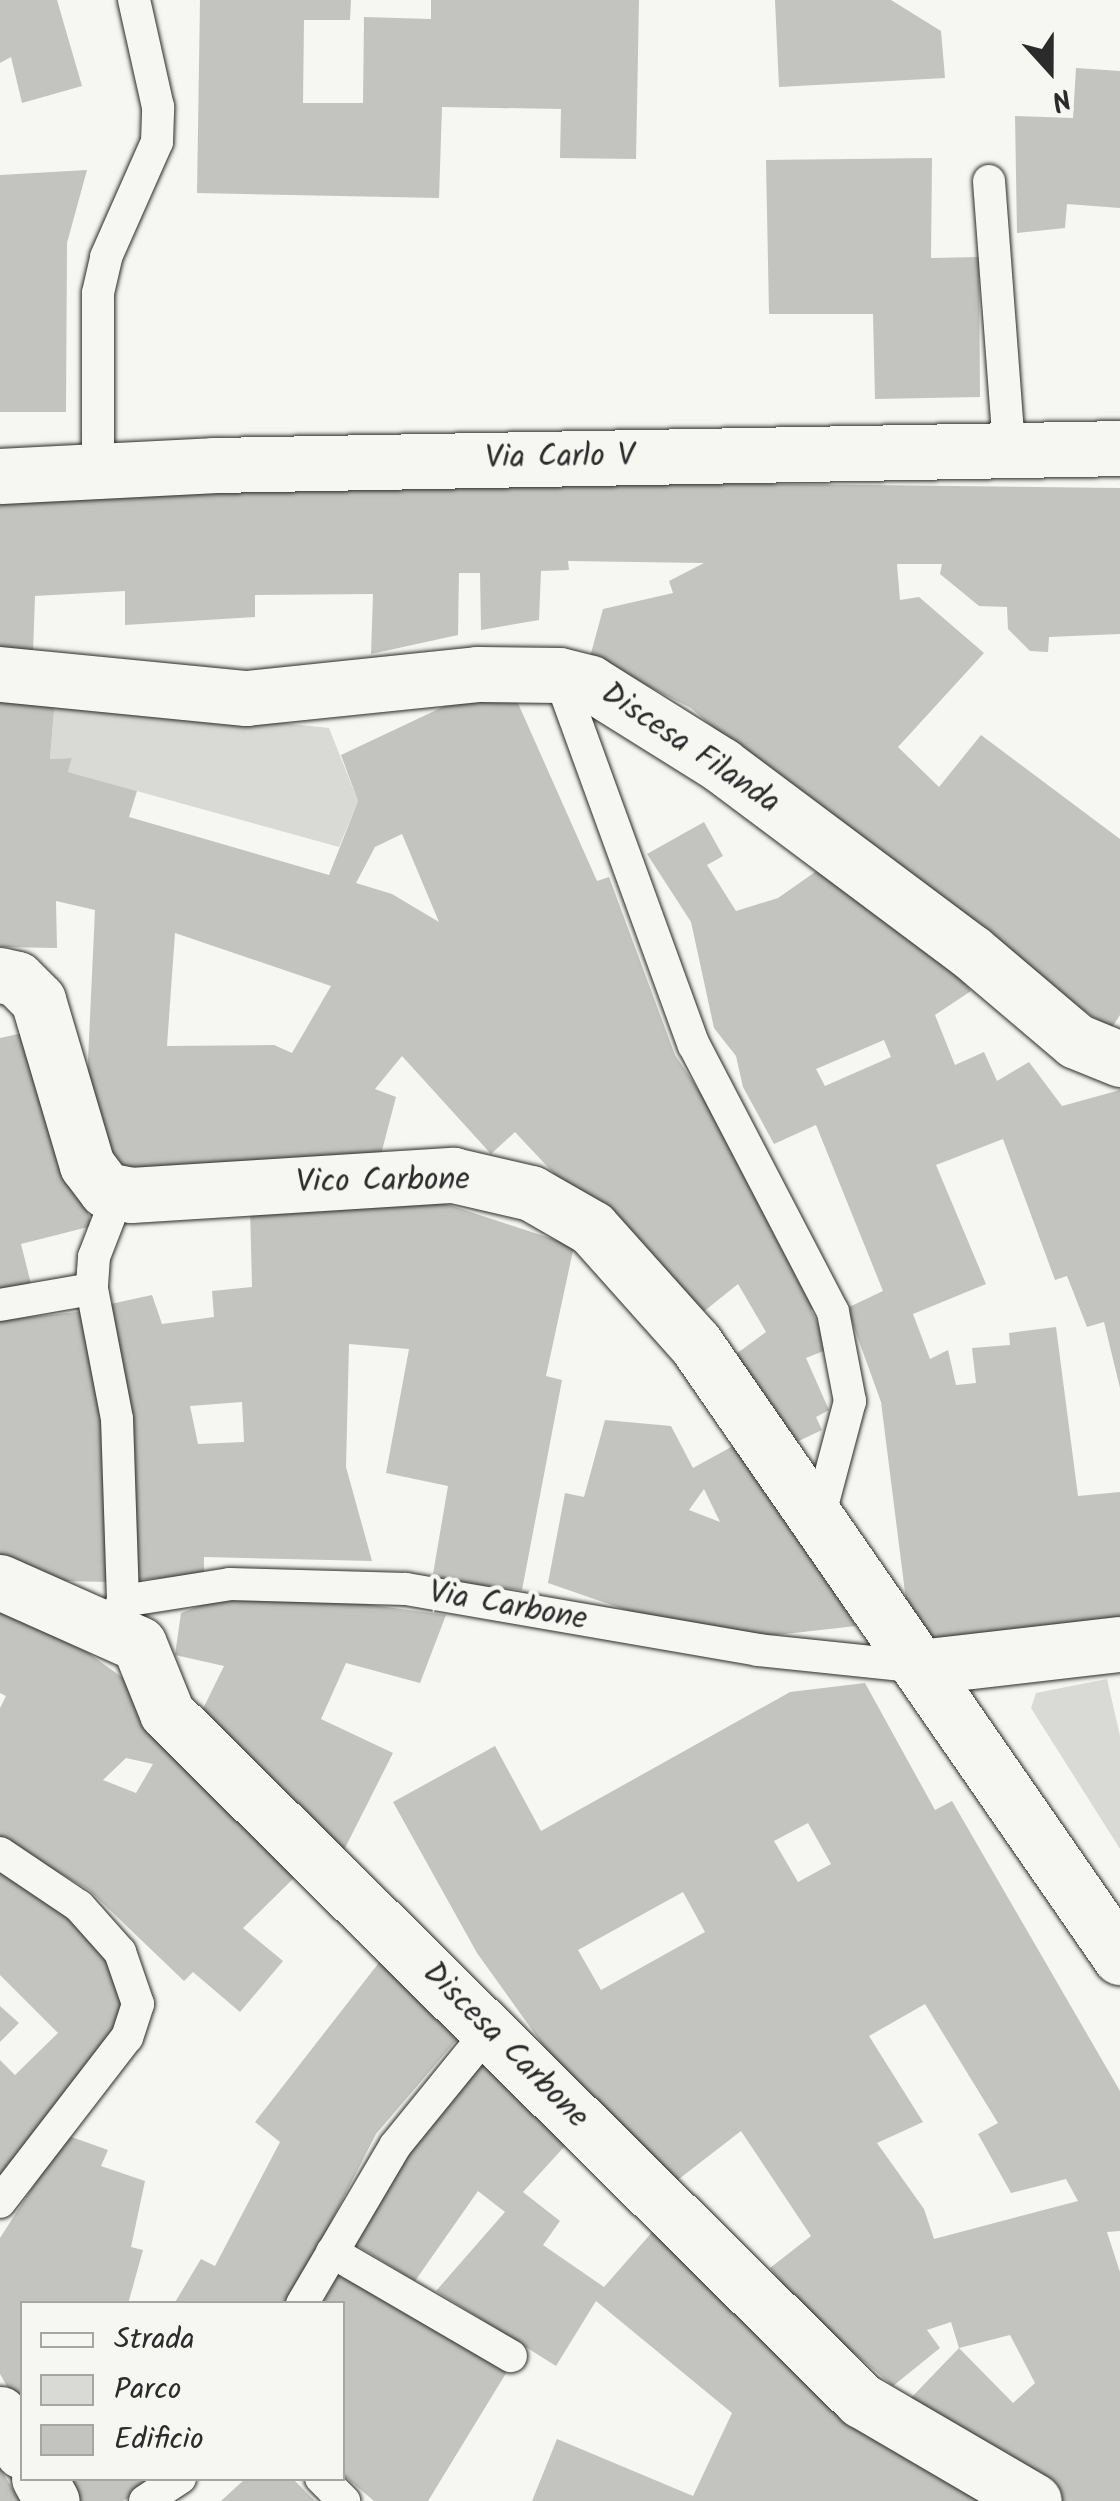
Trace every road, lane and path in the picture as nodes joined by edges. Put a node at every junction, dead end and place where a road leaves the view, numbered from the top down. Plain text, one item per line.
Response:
1 (134, 0) edge
2 (989, 180) dead end
3 (1120, 448) edge
4 (1009, 449) junction
5 (98, 472) junction
6 (0, 476) edge
7 (0, 674) edge
8 (558, 676) junction
9 (0, 976) edge
10 (1120, 1060) edge
11 (118, 1195) junction
12 (92, 1289) junction
13 (0, 1305) edge
14 (818, 1521) junction
15 (0, 1582) edge
16 (118, 1615) junction
17 (1120, 1644) edge
18 (920, 1667) junction
19 (0, 1854) edge
20 (1120, 1958) edge
21 (490, 2029) junction
22 (0, 2202) edge
23 (332, 2252) junction
24 (304, 2301) edge
25 (511, 2356) dead end
26 (0, 2414) edge
27 (20, 2448) edge
28 (175, 2481) edge
29 (324, 2481) edge
30 (145, 2501) edge
31 (344, 2501) edge
32 (1034, 2501) edge

1 - 5 lane
2 - 4 lane
3 - 4 street, Via Carlo V
4 - 5 street, Via Carlo V
5 - 6 street, Via Carlo V
7 - 8 street, Discesa Filanda
8 - 10 street, Discesa Filanda
8 - 14 lane
9 - 11 street
11 - 12 lane
11 - 14 street, Vico Carbone
12 - 13 lane
12 - 16 lane
14 - 18 street, Vico Carbone
15 - 16 street, Discesa Carbone
16 - 18 lane, Via Carbone
16 - 21 street, Discesa Carbone
17 - 18 street
18 - 20 street, Vico Carbone
19 - 22 lane
21 - 23 lane
21 - 32 street, Discesa Carbone
23 - 24 lane
23 - 25 lane
26 - 27 street
28 - 30 lane
29 - 31 lane

